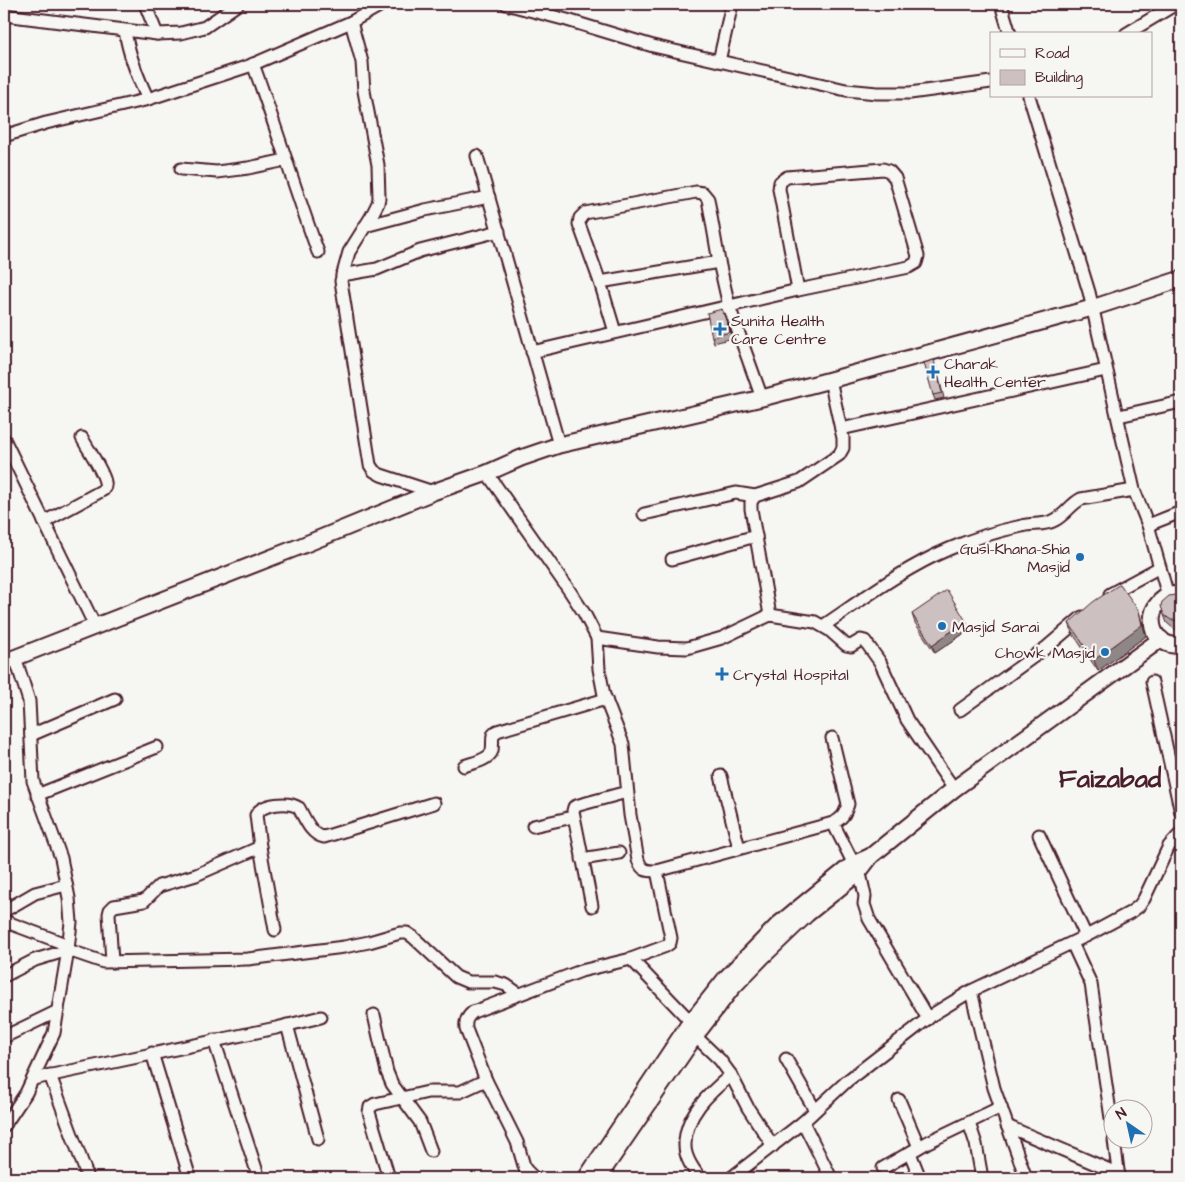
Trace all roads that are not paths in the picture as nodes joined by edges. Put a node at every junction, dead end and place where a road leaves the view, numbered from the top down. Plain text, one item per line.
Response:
1 (145, 4) edge
2 (238, 4) edge
3 (383, 4) edge
4 (506, 4) edge
5 (732, 4) edge
6 (1001, 4) edge
7 (1176, 4) edge
8 (4, 15) edge
9 (351, 22) junction
10 (125, 31) junction
11 (1009, 32) edge
12 (1129, 32) edge
13 (157, 34) junction
14 (719, 61) junction
15 (253, 64) junction
16 (990, 82) edge
17 (1030, 98) edge
18 (148, 99) junction
19 (4, 136) edge
20 (478, 156) dead end
21 (286, 160) junction
22 (182, 168) dead end
23 (489, 197) junction
24 (365, 226) junction
25 (499, 232) junction
26 (318, 252) dead end
27 (719, 262) junction
28 (342, 275) junction
29 (1181, 279) edge
30 (600, 282) junction
31 (798, 290) junction
32 (729, 306) junction
33 (1092, 308) junction
34 (615, 332) junction
35 (532, 352) junction
36 (1106, 370) junction
37 (830, 380) junction
38 (762, 398) junction
39 (1181, 402) edge
40 (1119, 416) junction
41 (841, 430) junction
42 (82, 438) dead end
43 (4, 439) edge
44 (559, 445) junction
45 (487, 473) junction
46 (1134, 490) junction
47 (433, 492) junction
48 (755, 496) junction
49 (1181, 512) edge
50 (644, 514) dead end
51 (44, 522) junction
52 (1148, 526) junction
53 (756, 536) junction
54 (672, 559) dead end
55 (1160, 567) junction
56 (1175, 595) edge
57 (1103, 599) edge
58 (1089, 610) edge
59 (770, 615) junction
60 (95, 626) junction
61 (822, 626) junction
62 (597, 638) junction
63 (1161, 639) junction
64 (1181, 645) edge
65 (7, 660) edge
66 (1152, 682) dead end
67 (115, 699) dead end
68 (606, 700) junction
69 (960, 710) dead end
70 (31, 735) junction
71 (832, 738) dead end
72 (157, 747) dead end
73 (464, 766) dead end
74 (721, 776) dead end
75 (954, 789) junction
76 (627, 792) junction
77 (37, 795) junction
78 (434, 803) dead end
79 (1181, 813) edge
80 (573, 817) junction
81 (833, 823) junction
82 (533, 826) dead end
83 (1181, 833) edge
84 (1039, 835) dead end
85 (260, 847) junction
86 (739, 848) junction
87 (619, 853) dead end
88 (582, 859) junction
89 (856, 868) junction
90 (657, 871) junction
91 (66, 884) junction
92 (592, 906) dead end
93 (4, 911) edge
94 (4, 921) edge
95 (275, 930) dead end
96 (1086, 936) junction
97 (1072, 943) junction
98 (68, 948) junction
99 (631, 959) junction
100 (112, 962) junction
101 (4, 976) edge
102 (971, 991) junction
103 (519, 994) junction
104 (58, 1011) junction
105 (374, 1015) dead end
106 (321, 1017) dead end
107 (928, 1019) junction
108 (287, 1025) junction
109 (695, 1029) junction
110 (4, 1037) edge
111 (214, 1040) junction
112 (152, 1053) junction
113 (786, 1059) dead end
114 (50, 1075) junction
115 (731, 1075) junction
116 (33, 1079) junction
117 (486, 1080) junction
118 (403, 1098) junction
119 (899, 1100) dead end
120 (1108, 1100) edge
121 (1001, 1107) junction
122 (815, 1110) junction
123 (803, 1122) junction
124 (969, 1123) junction
125 (4, 1126) edge
126 (1007, 1126) junction
127 (318, 1138) dead end
128 (773, 1146) junction
129 (914, 1150) junction
130 (1115, 1150) edge
131 (431, 1151) dead end
132 (883, 1168) dead end
133 (1119, 1176) edge
134 (88, 1178) edge
135 (190, 1178) edge
136 (258, 1178) edge
137 (389, 1178) edge
138 (534, 1178) edge
139 (586, 1178) edge
140 (598, 1178) edge
141 (700, 1178) edge
142 (731, 1178) edge
143 (831, 1178) edge
144 (920, 1178) edge
145 (982, 1178) edge
146 (1026, 1178) edge

1 - 13 street
2 - 13 street
3 - 9 street
4 - 14 street
5 - 14 street
6 - 11 street
7 - 12 street
8 - 10 street
9 - 15 street
9 - 24 street
10 - 13 street
10 - 18 street
14 - 16 street
15 - 18 street
15 - 21 street
17 - 33 street
18 - 19 street
20 - 23 street
21 - 22 street
21 - 26 street
23 - 24 street
23 - 25 street
24 - 28 street
25 - 28 street
25 - 35 street
27 - 30 street
27 - 30 street
27 - 32 street
28 - 47 street
29 - 33 main road
30 - 34 street
31 - 31 street
31 - 32 street
32 - 34 street
32 - 38 street
33 - 36 street
33 - 37 main road
34 - 35 street
35 - 44 street
36 - 40 street
36 - 41 street
37 - 38 main road
37 - 41 street
38 - 44 main road
39 - 40 street
40 - 46 street
41 - 48 street
42 - 51 street
43 - 51 street
44 - 45 main road
45 - 47 main road
45 - 62 street
46 - 52 street
46 - 61 street
47 - 60 main road
48 - 50 street
48 - 53 street
49 - 52 street
51 - 60 street
52 - 55 street
53 - 54 street
53 - 59 street
55 - 56 street
55 - 57 street
56 - 63 main road
58 - 69 street
59 - 61 street
59 - 62 street
60 - 65 main road
61 - 75 street
62 - 68 street
63 - 64 main road
63 - 75 main road
65 - 70 street
66 - 79 street
67 - 70 street
68 - 73 street
68 - 76 street
70 - 77 street
71 - 81 street
72 - 77 street
74 - 86 street
75 - 89 main road
76 - 80 street
76 - 90 street
77 - 91 street
78 - 85 street
80 - 82 street
80 - 88 street
81 - 86 street
81 - 89 street
83 - 96 street
84 - 96 street
85 - 95 street
85 - 100 street
86 - 90 street
87 - 88 street
88 - 92 street
89 - 107 street
89 - 109 main road
90 - 99 street
91 - 93 street
91 - 98 street
94 - 98 street
96 - 97 street
97 - 102 street
97 - 120 street
98 - 100 street
98 - 101 street
98 - 104 street
99 - 103 street
99 - 109 street
100 - 103 street
102 - 107 street
102 - 121 street
103 - 117 street
104 - 110 street
104 - 116 street
105 - 118 street
106 - 108 street
107 - 122 street
108 - 111 street
108 - 127 street
109 - 115 street
109 - 139 main road
109 - 140 main road
111 - 112 street
111 - 136 street
112 - 114 street
112 - 135 street
113 - 122 street
114 - 116 street
114 - 134 street
115 - 128 street
115 - 141 street
116 - 125 street
117 - 118 street
117 - 138 street
118 - 131 street
118 - 137 street
119 - 129 street
121 - 124 street
121 - 126 street
122 - 123 street
123 - 128 street
123 - 143 street
124 - 129 street
124 - 145 street
126 - 133 street
126 - 146 street
128 - 142 street
129 - 132 street
129 - 144 street
130 - 133 street

